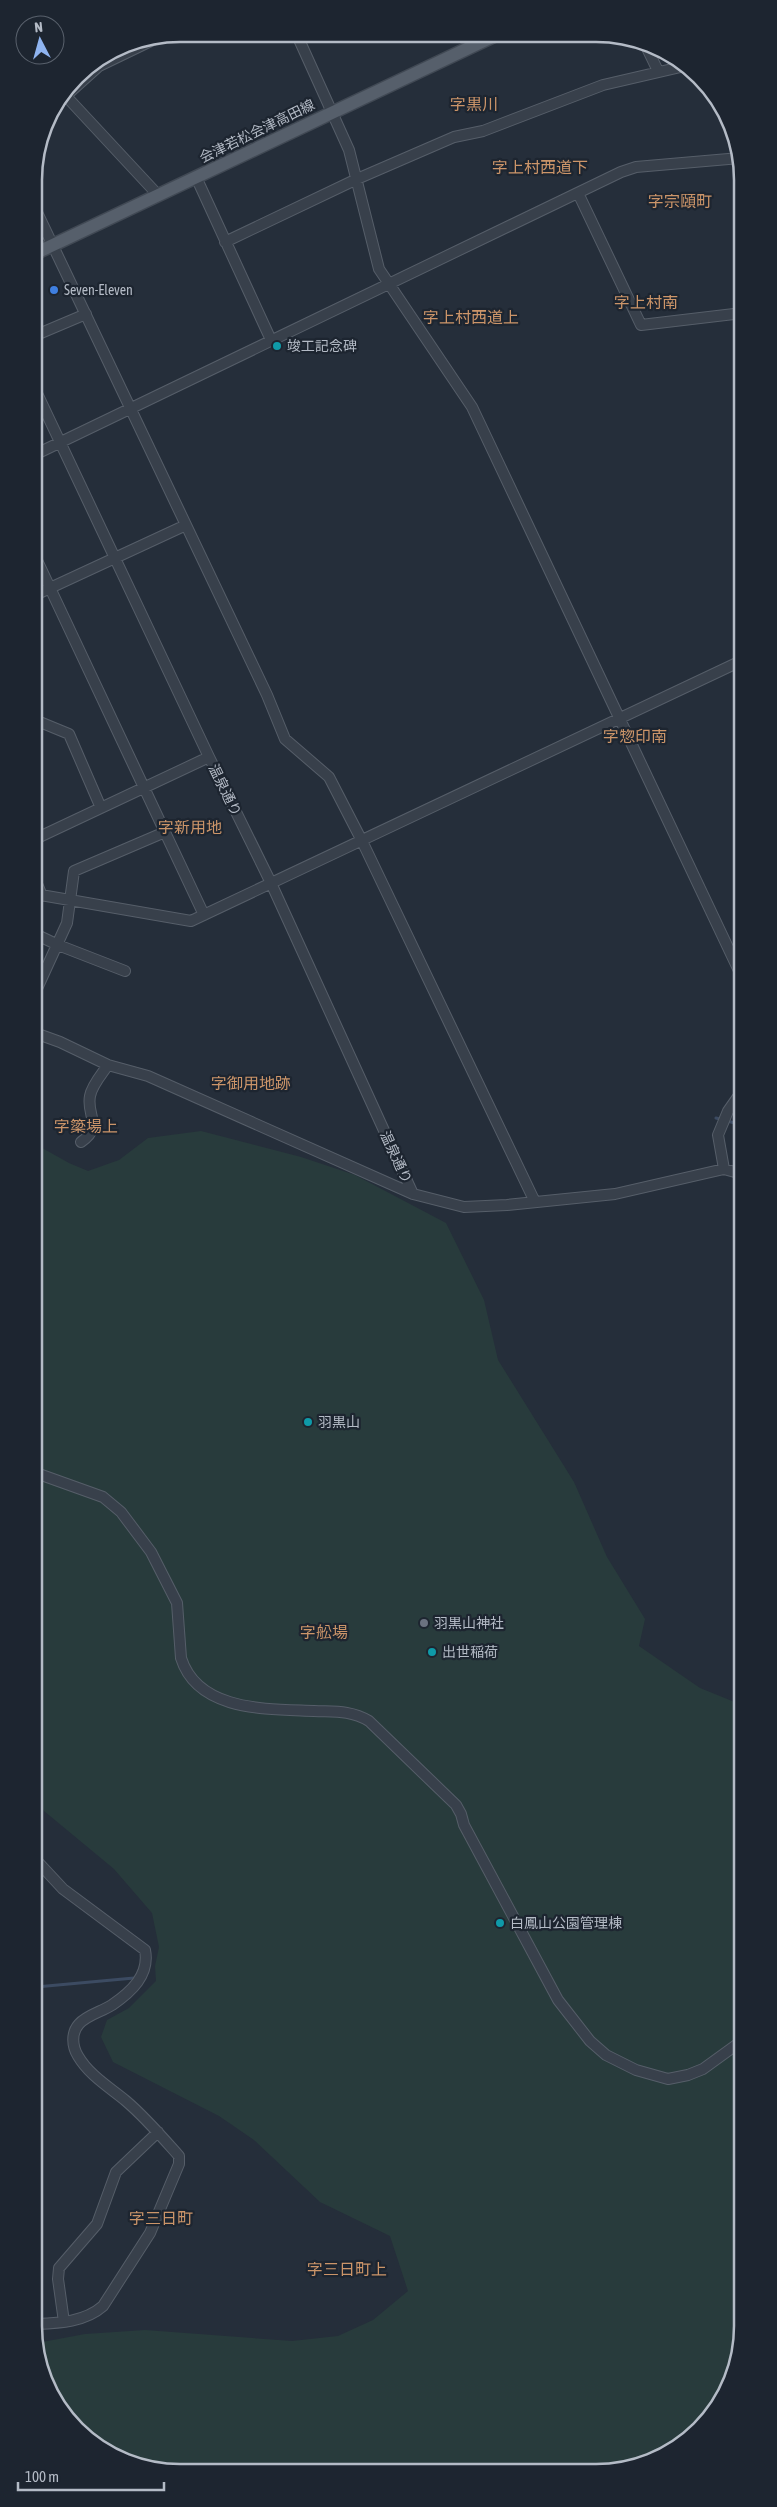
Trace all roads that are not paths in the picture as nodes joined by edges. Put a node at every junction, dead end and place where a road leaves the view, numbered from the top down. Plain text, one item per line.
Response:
1 (301, 43) edge
2 (479, 43) edge
3 (650, 54) edge
4 (675, 68) edge
5 (658, 71) junction
6 (68, 101) edge
7 (332, 112) junction
8 (733, 159) edge
9 (196, 177) junction
10 (356, 179) junction
11 (578, 193) junction
12 (158, 195) junction
13 (43, 226) edge
14 (225, 242) junction
15 (52, 245) junction
16 (43, 250) edge
17 (389, 284) junction
18 (86, 314) junction
19 (734, 314) edge
20 (43, 332) edge
21 (271, 340) junction
22 (43, 406) edge
23 (131, 408) junction
24 (60, 442) junction
25 (43, 450) edge
26 (186, 525) junction
27 (115, 558) junction
28 (43, 573) edge
29 (50, 588) junction
30 (43, 591) edge
31 (734, 663) edge
32 (620, 718) junction
33 (43, 723) edge
34 (209, 757) junction
35 (145, 787) junction
36 (101, 808) junction
37 (166, 832) junction
38 (43, 835) edge
39 (362, 841) junction
40 (271, 883) junction
41 (43, 896) edge
42 (69, 900) junction
43 (204, 915) junction
44 (43, 938) edge
45 (58, 945) junction
46 (734, 960) edge
47 (125, 971) dead end
48 (43, 976) edge
49 (43, 1036) edge
50 (108, 1065) junction
51 (734, 1102) edge
52 (81, 1142) dead end
53 (724, 1169) junction
54 (734, 1172) edge
55 (413, 1194) junction
56 (535, 1202) junction
57 (43, 1476) edge
58 (43, 1868) edge
59 (734, 2047) edge
60 (158, 2132) junction
61 (64, 2322) junction
62 (43, 2324) edge

1 - 7 street
2 - 7 main road, 会津若松会津高田線
3 - 5 street
4 - 5 street
5 - 10 street
6 - 12 street
7 - 9 main road, 会津若松会津高田線
7 - 10 street
8 - 11 street
9 - 12 main road, 会津若松会津高田線
9 - 14 street
10 - 14 street
10 - 17 street
11 - 17 street
11 - 19 street
12 - 15 main road, 会津若松会津高田線
13 - 15 street
14 - 21 street
15 - 16 main road, 会津若松会津高田線
15 - 18 street
17 - 21 street
17 - 32 street
18 - 20 street
18 - 23 street
21 - 23 street
22 - 24 street, 温泉通り
23 - 24 street
23 - 26 street
24 - 25 street
24 - 27 street, 温泉通り
26 - 27 street
26 - 39 street
27 - 29 street
27 - 34 street, 温泉通り
28 - 29 street
29 - 30 street
29 - 35 street
31 - 32 street
32 - 39 street
32 - 46 street
33 - 36 street
34 - 35 street
34 - 40 street, 温泉通り
35 - 36 street
35 - 37 street
36 - 38 street
37 - 42 street
37 - 43 street
39 - 40 street
39 - 56 street
40 - 43 street
40 - 55 street, 温泉通り
41 - 42 street
42 - 43 street
42 - 45 street
44 - 45 street
45 - 47 street
45 - 48 street
49 - 50 street
50 - 52 street
50 - 55 street
51 - 53 street
53 - 54 street
53 - 56 street
55 - 56 street
57 - 59 street
58 - 60 street
60 - 61 street
60 - 61 street
61 - 62 street

